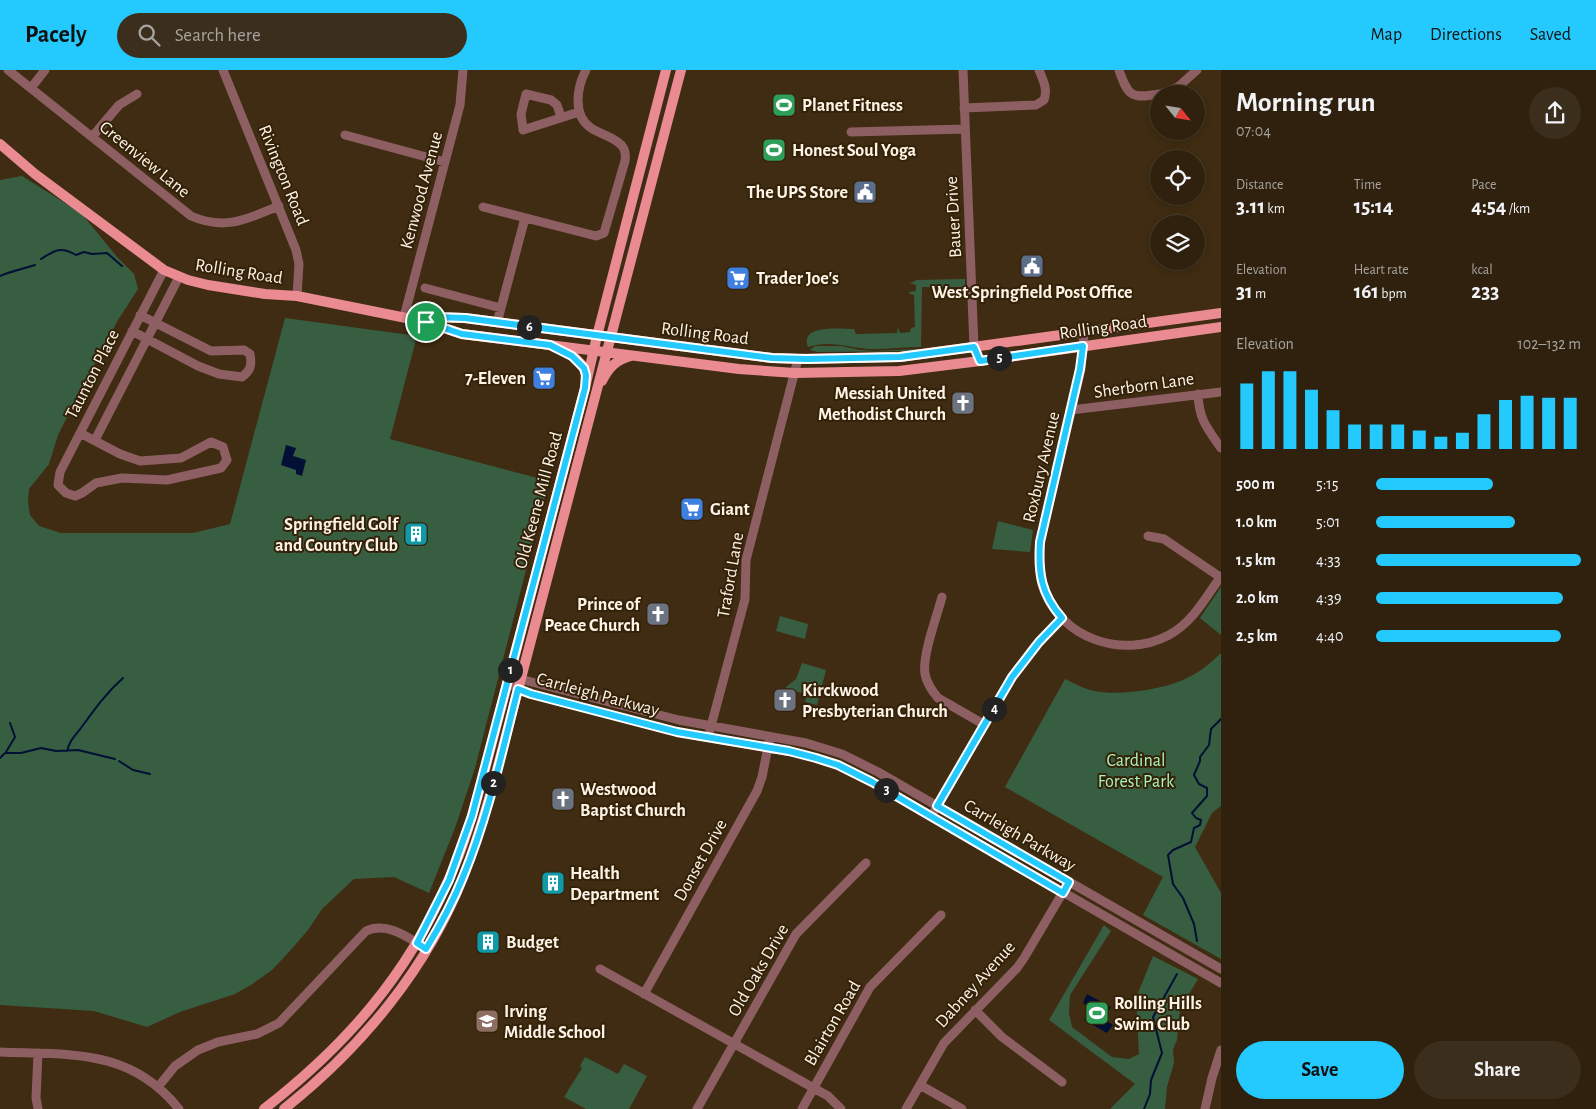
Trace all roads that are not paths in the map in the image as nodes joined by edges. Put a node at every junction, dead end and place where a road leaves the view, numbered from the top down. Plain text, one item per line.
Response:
1 (8, 70) edge
2 (45, 70) edge
3 (223, 70) edge
4 (463, 70) edge
5 (586, 70) edge
6 (666, 70) edge
7 (681, 70) edge
8 (963, 70) edge
9 (1039, 70) edge
10 (1119, 70) edge
11 (1197, 70) edge
12 (1180, 85) edge
13 (30, 88) junction
14 (137, 94) dead end
15 (1150, 96) edge
16 (964, 108) junction
17 (579, 112) junction
18 (560, 117) junction
19 (965, 129) junction
20 (851, 132) dead end
21 (345, 135) dead end
22 (92, 138) junction
23 (0, 144) edge
24 (445, 162) junction
25 (278, 206) junction
26 (483, 207) dead end
27 (525, 218) junction
28 (164, 270) junction
29 (179, 277) junction
30 (425, 288) dead end
31 (297, 296) junction
32 (500, 308) junction
33 (1221, 313) edge
34 (140, 315) junction
35 (404, 317) junction
36 (426, 322) junction
37 (156, 323) junction
38 (497, 323) junction
39 (1221, 327) edge
40 (132, 331) junction
41 (1084, 332) junction
42 (597, 336) junction
43 (610, 338) junction
44 (148, 339) junction
45 (550, 345) junction
46 (1083, 346) junction
47 (974, 347) junction
48 (594, 351) junction
49 (606, 351) junction
50 (637, 355) junction
51 (798, 359) junction
52 (980, 361) junction
53 (795, 373) junction
54 (585, 388) junction
55 (1221, 392) edge
56 (1198, 394) junction
57 (594, 395) junction
58 (1071, 410) junction
59 (80, 433) junction
60 (95, 440) junction
61 (1221, 448) edge
62 (1148, 536) dead end
63 (1220, 577) edge
64 (942, 597) dead end
65 (1062, 618) junction
66 (507, 681) junction
67 (519, 684) junction
68 (984, 725) junction
69 (711, 726) junction
70 (771, 736) junction
71 (709, 738) junction
72 (768, 748) junction
73 (937, 806) junction
74 (931, 816) junction
75 (866, 863) dead end
76 (1069, 882) junction
77 (1063, 893) junction
78 (940, 915) dead end
79 (417, 943) junction
80 (426, 949) junction
81 (600, 969) dead end
82 (1221, 970) edge
83 (1221, 983) edge
84 (644, 994) junction
85 (976, 1010) junction
86 (734, 1044) junction
87 (1221, 1050) edge
88 (0, 1052) edge
89 (38, 1053) junction
90 (1062, 1082) dead end
91 (920, 1085) junction
92 (158, 1087) junction
93 (813, 1088) junction
94 (38, 1109) edge
95 (179, 1109) edge
96 (264, 1109) edge
97 (284, 1109) edge
98 (697, 1109) edge
99 (802, 1109) edge
100 (841, 1109) edge
101 (906, 1109) edge
102 (962, 1109) edge
103 (1205, 1109) edge

1 - 13 street, Greenview Lane
2 - 13 street
3 - 25 street, Rivington Road
4 - 24 street, Kenwood Avenue
5 - 17 street
6 - 42 main road, Old Keene Mill Road
7 - 43 main road, Old Keene Mill Road
8 - 16 street, Bauer Drive
9 - 16 street
10 - 15 street
11 - 12 street
13 - 22 street, Greenview Lane
14 - 22 street
16 - 19 street, Bauer Drive
17 - 18 street
17 - 27 street
18 - 18 street
19 - 20 street
19 - 47 street, Bauer Drive
21 - 24 street
22 - 25 street, Greenview Lane
23 - 28 main road, Rolling Road
24 - 35 street, Kenwood Avenue
25 - 31 street, Rivington Road
26 - 27 street
27 - 32 street
28 - 29 main road, Rolling Road
28 - 34 street, Taunton Place
29 - 31 main road, Rolling Road
29 - 37 street, Taunton Place
30 - 32 street
31 - 35 main road, Rolling Road
32 - 38 street
33 - 41 main road, Rolling Road
34 - 37 street
34 - 40 street, Taunton Place
35 - 36 main road, Rolling Road
36 - 38 main road, Rolling Road
36 - 45 main road, Rolling Road
37 - 44 street, Taunton Place
37 - 44 street
38 - 42 main road, Rolling Road
39 - 46 main road, Rolling Road
40 - 44 street
40 - 59 street, Taunton Place
41 - 46 street, Roxbury Avenue
41 - 47 main road, Rolling Road
42 - 43 main road, Rolling Road
42 - 48 main road, Old Keene Mill Road
43 - 49 main road, Old Keene Mill Road
43 - 51 main road, Rolling Road
44 - 60 street, Taunton Place
45 - 48 main road, Rolling Road
45 - 54 main road
46 - 52 main road, Rolling Road
46 - 58 street, Roxbury Avenue
47 - 51 main road, Rolling Road
47 - 52 street, Bauer Drive
48 - 49 main road, Rolling Road
48 - 54 main road, Old Keene Mill Road
49 - 50 main road, Rolling Road
49 - 57 main road, Old Keene Mill Road
50 - 53 main road, Rolling Road
50 - 57 main road
51 - 53 street, Traford Lane
52 - 53 main road, Rolling Road
53 - 69 street, Traford Lane
54 - 66 main road, Old Keene Mill Road
55 - 56 street, Sherborn Lane
56 - 58 street, Sherborn Lane
56 - 61 street
57 - 67 main road, Old Keene Mill Road
58 - 65 street, Roxbury Avenue
59 - 60 street
59 - 60 street, Taunton Place
62 - 63 street
63 - 65 street, Roxbury Avenue
64 - 68 street
65 - 68 street
66 - 67 street, Carrleigh Parkway
66 - 79 main road, Old Keene Mill Road
67 - 69 street, Carrleigh Parkway
67 - 71 street, Carrleigh Parkway
67 - 80 main road, Old Keene Mill Road
68 - 73 street
69 - 70 street, Carrleigh Parkway
69 - 71 street, Traford Lane
70 - 72 street, Donset Drive
70 - 73 street, Carrleigh Parkway
71 - 72 street, Carrleigh Parkway
72 - 74 street, Carrleigh Parkway
72 - 84 street, Donset Drive
73 - 74 street
73 - 76 street, Carrleigh Parkway
74 - 77 street, Carrleigh Parkway
75 - 86 street, Old Oaks Drive
76 - 77 street, Dabney Avenue
76 - 82 street, Carrleigh Parkway
77 - 83 street, Carrleigh Parkway
77 - 85 street, Dabney Avenue
78 - 93 street, Blairton Road
79 - 80 street
79 - 92 street
79 - 96 main road, Old Keene Mill Road
80 - 97 main road, Old Keene Mill Road
81 - 84 street
84 - 86 street
85 - 90 street
85 - 91 street, Dabney Avenue
86 - 93 street
86 - 98 street, Old Oaks Drive
87 - 103 street
88 - 89 street
89 - 92 street
89 - 94 street
91 - 101 street, Dabney Avenue
91 - 102 street
92 - 95 street
93 - 99 street, Blairton Road
93 - 100 street

